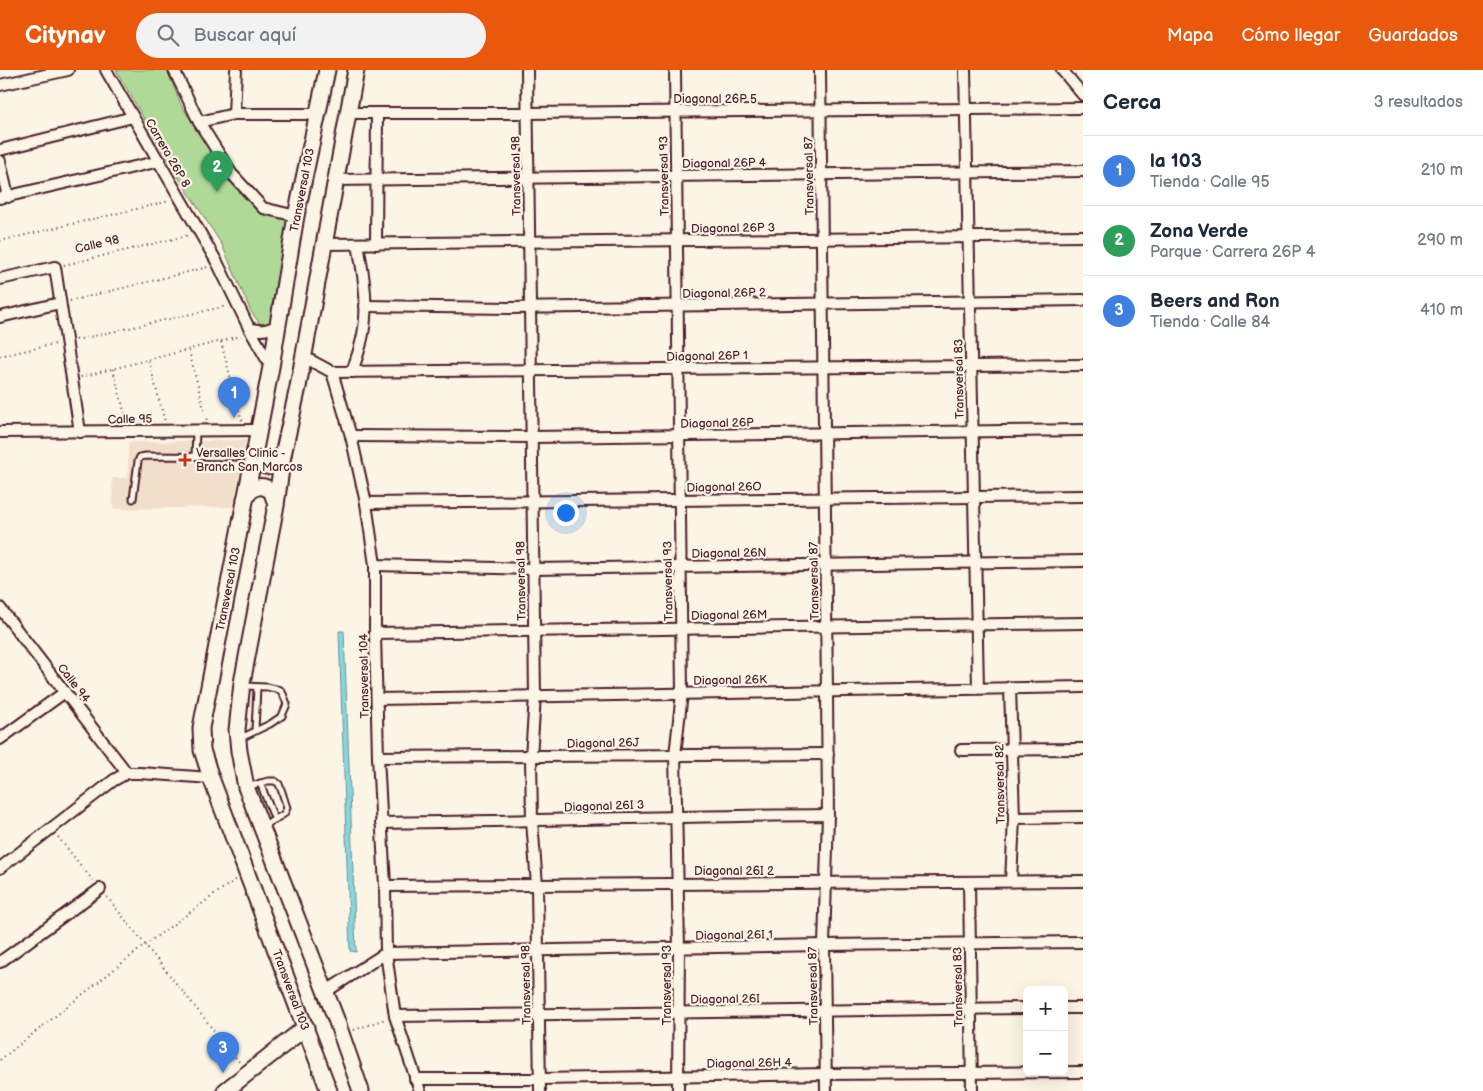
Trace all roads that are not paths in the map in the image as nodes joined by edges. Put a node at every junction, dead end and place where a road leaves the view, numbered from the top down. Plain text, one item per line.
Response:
1 (68, 70) edge
2 (106, 70) edge
3 (174, 70) edge
4 (236, 70) edge
5 (327, 70) edge
6 (356, 70) edge
7 (527, 70) edge
8 (675, 70) edge
9 (820, 70) edge
10 (965, 70) edge
11 (1062, 70) edge
12 (0, 85) edge
13 (1083, 95) edge
14 (1083, 108) edge
15 (966, 109) junction
16 (820, 111) junction
17 (676, 112) junction
18 (348, 113) junction
19 (378, 113) junction
20 (527, 113) junction
21 (234, 114) junction
22 (317, 114) junction
23 (134, 117) junction
24 (199, 122) junction
25 (0, 150) edge
26 (0, 161) edge
27 (160, 161) junction
28 (1083, 172) edge
29 (967, 173) junction
30 (821, 175) junction
31 (676, 176) junction
32 (528, 178) junction
33 (335, 180) junction
34 (376, 180) junction
35 (4, 198) edge
36 (296, 216) junction
37 (1083, 236) edge
38 (969, 237) junction
39 (822, 239) junction
40 (677, 241) junction
41 (529, 243) junction
42 (324, 244) junction
43 (358, 244) junction
44 (376, 244) junction
45 (0, 279) edge
46 (1083, 300) edge
47 (970, 302) junction
48 (60, 304) junction
49 (823, 304) junction
50 (365, 306) junction
51 (678, 306) junction
52 (530, 308) junction
53 (0, 318) edge
54 (279, 323) junction
55 (251, 331) junction
56 (304, 356) junction
57 (1083, 365) edge
58 (971, 366) junction
59 (271, 367) junction
60 (824, 367) junction
61 (678, 369) junction
62 (530, 370) junction
63 (332, 372) junction
64 (352, 372) junction
65 (252, 430) junction
66 (1083, 430) edge
67 (196, 431) junction
68 (0, 432) edge
69 (80, 432) junction
70 (972, 432) junction
71 (824, 434) junction
72 (351, 436) junction
73 (679, 436) junction
74 (532, 438) junction
75 (283, 455) junction
76 (195, 456) junction
77 (254, 456) junction
78 (1083, 496) edge
79 (974, 497) junction
80 (825, 498) junction
81 (133, 499) dead end
82 (245, 500) junction
83 (680, 500) junction
84 (532, 501) junction
85 (366, 503) junction
86 (276, 505) junction
87 (1083, 561) edge
88 (975, 562) junction
89 (375, 565) junction
90 (826, 565) junction
91 (680, 567) junction
92 (533, 569) junction
93 (0, 608) edge
94 (1083, 623) edge
95 (977, 624) junction
96 (827, 626) junction
97 (681, 628) junction
98 (534, 630) junction
99 (375, 633) junction
100 (250, 687) junction
101 (1083, 687) edge
102 (978, 688) junction
103 (1010, 688) junction
104 (828, 691) junction
105 (65, 692) junction
106 (682, 693) junction
107 (535, 696) junction
108 (377, 698) junction
109 (255, 731) junction
110 (1, 736) edge
111 (238, 740) junction
112 (1083, 749) edge
113 (961, 750) dead end
114 (1012, 750) junction
115 (828, 754) junction
116 (675, 755) junction
117 (378, 757) junction
118 (531, 757) junction
119 (127, 773) junction
120 (211, 778) junction
121 (253, 785) junction
122 (828, 815) junction
123 (676, 816) junction
124 (1083, 817) edge
125 (1014, 818) junction
126 (532, 821) junction
127 (268, 823) junction
128 (381, 823) junction
129 (0, 868) edge
130 (1011, 881) junction
131 (969, 882) junction
132 (1083, 882) edge
133 (825, 883) junction
134 (678, 884) junction
135 (537, 885) junction
136 (385, 886) junction
137 (100, 889) road end
138 (1083, 942) edge
139 (970, 944) junction
140 (824, 945) junction
141 (679, 948) junction
142 (538, 950) junction
143 (386, 953) junction
144 (0, 962) edge
145 (325, 992) junction
146 (1023, 1008) edge
147 (1068, 1008) edge
148 (1083, 1008) edge
149 (971, 1009) junction
150 (826, 1010) junction
151 (680, 1012) junction
152 (539, 1015) junction
153 (394, 1016) junction
154 (306, 1027) junction
155 (1083, 1072) edge
156 (972, 1073) junction
157 (827, 1074) junction
158 (678, 1076) junction
159 (540, 1079) junction
160 (415, 1080) junction
161 (224, 1091) edge
162 (329, 1091) edge
163 (361, 1091) edge
164 (420, 1091) edge
165 (540, 1091) edge
166 (678, 1091) edge
167 (826, 1091) edge
168 (972, 1091) edge

1 - 12 street
2 - 23 street, Carrera 26P 8
3 - 24 street
4 - 21 street
5 - 22 street, Transversal 103
6 - 18 street
7 - 20 street, Transversal 98
8 - 17 street, Transversal 93
9 - 16 street, Transversal 87
10 - 15 street, Transversal 83
11 - 13 street
14 - 15 street, Diagonal 26P 5
15 - 16 street, Diagonal 26P 5
15 - 29 street, Transversal 83
16 - 17 street, Diagonal 26P 5
16 - 30 street, Transversal 87
17 - 20 street, Diagonal 26P 5
17 - 31 street, Transversal 93
18 - 19 street, Diagonal 26P 5
18 - 33 street
19 - 20 street, Diagonal 26P 5
19 - 34 street
20 - 32 street, Transversal 98
21 - 22 street
21 - 24 street
22 - 36 street, Transversal 103
23 - 25 street
23 - 27 street, Carrera 26P 8
24 - 36 street
26 - 35 street
27 - 35 street
27 - 55 street, Carrera 26P 8
28 - 29 street, Diagonal 26P 4
29 - 30 street, Diagonal 26P 4
29 - 38 street, Transversal 83
30 - 31 street, Diagonal 26P 4
30 - 39 street, Transversal 87
31 - 32 street, Diagonal 26P 4
31 - 40 street, Transversal 93
32 - 34 street, Diagonal 26P 4
32 - 41 street, Transversal 98
33 - 34 street, Diagonal 26P 4
33 - 42 street
34 - 44 street
36 - 54 street, Transversal 103
37 - 38 street, Diagonal 26P 3
38 - 39 street, Diagonal 26P 3
38 - 47 street, Transversal 83
39 - 40 street, Diagonal 26P 3
39 - 49 street, Transversal 87
40 - 41 street, Diagonal 26P 3
40 - 51 street, Transversal 93
41 - 44 street, Diagonal 26P 3
41 - 52 street, Transversal 98
42 - 43 street, Diagonal 26P 3
42 - 56 street
43 - 44 street, Diagonal 26P 3
43 - 50 street
45 - 48 street
46 - 47 street, Diagonal 26P 2
47 - 49 street, Diagonal 26P 2
47 - 58 street, Transversal 83
48 - 53 street
48 - 69 street
49 - 51 street, Diagonal 26P 2
49 - 60 street, Transversal 87
50 - 52 street, Diagonal 26P 2
50 - 64 street
51 - 52 street, Diagonal 26P 2
51 - 61 street, Transversal 93
52 - 62 street, Transversal 98
54 - 55 street
54 - 59 street, Transversal 103
55 - 59 street, Carrera 26P 8
56 - 63 street
56 - 75 street
57 - 58 street, Diagonal 26P 1
58 - 60 street, Diagonal 26P 1
58 - 70 street, Transversal 83
59 - 65 street, Transversal 103
60 - 61 street, Diagonal 26P 1
60 - 71 street, Transversal 87
61 - 62 street, Diagonal 26P 1
61 - 73 street, Transversal 93
62 - 64 street, Diagonal 26P 1
62 - 74 street, Transversal 98
63 - 64 street, Diagonal 26P 1
63 - 72 street, Transversal 104
65 - 67 street, Calle 95
65 - 77 street, Transversal 103
66 - 70 street, Diagonal 26P
67 - 69 street, Calle 95
67 - 76 lane
68 - 69 street, Calle 95
70 - 71 street, Diagonal 26P
70 - 79 street, Transversal 83
71 - 73 street, Diagonal 26P
71 - 80 street, Transversal 87
72 - 74 street, Diagonal 26P
72 - 85 street, Transversal 104
73 - 74 street, Diagonal 26P
73 - 83 street, Transversal 93
74 - 84 street, Transversal 98
75 - 77 street
75 - 86 street
76 - 77 lane
76 - 81 lane
77 - 82 street, Transversal 103
78 - 79 street, Diagonal 26O
79 - 80 street, Diagonal 26O
79 - 88 street, Transversal 83
80 - 83 street, Diagonal 26O
80 - 90 street, Transversal 87
82 - 86 street
82 - 120 street, Transversal 103
83 - 84 street, Diagonal 26O
83 - 91 street, Transversal 93
84 - 85 street, Diagonal 26O
84 - 92 street, Transversal 98
85 - 89 street, Transversal 104
86 - 100 street
87 - 88 street, Diagonal 26N
88 - 90 street, Diagonal 26N
88 - 95 street, Transversal 83
89 - 92 street, Diagonal 26N
89 - 99 street, Transversal 104
90 - 91 street, Diagonal 26N
90 - 96 street, Transversal 87
91 - 92 street, Diagonal 26N
91 - 97 street, Transversal 93
92 - 98 street, Transversal 98
93 - 105 street, Calle 94
94 - 95 street, Diagonal 26M
95 - 96 street, Diagonal 26M
95 - 102 street, Transversal 83
96 - 97 street, Diagonal 26M
96 - 104 street, Transversal 87
97 - 98 street, Diagonal 26M
97 - 106 street, Transversal 93
98 - 99 street, Diagonal 26M
98 - 107 street, Transversal 98
99 - 108 street, Transversal 104
100 - 109 lane
100 - 109 lane
100 - 111 street
101 - 103 street, Diagonal 26K
102 - 103 street, Diagonal 26K
102 - 104 street, Diagonal 26K
103 - 114 street, Transversal 82
104 - 106 street, Diagonal 26K
104 - 115 street, Transversal 87
105 - 110 street
105 - 119 street, Calle 94
106 - 107 street, Diagonal 26K
106 - 116 street, Transversal 93
107 - 108 street, Diagonal 26K
107 - 118 street, Transversal 98
108 - 117 street, Transversal 104
109 - 111 lane
111 - 121 street
112 - 114 street
113 - 114 street
114 - 125 street, Transversal 82
115 - 116 street, Diagonal 26J
115 - 122 street, Transversal 87
116 - 118 street, Diagonal 26J
116 - 123 street, Transversal 93
117 - 118 street, Diagonal 26J
117 - 128 street, Transversal 104
118 - 126 street, Transversal 98
119 - 120 street
119 - 129 street
120 - 154 street, Transversal 103
121 - 127 street
121 - 127 lane
122 - 123 street, Diagonal 26I 3
122 - 133 street, Transversal 87
123 - 126 street, Diagonal 26I 3
123 - 134 street, Transversal 93
124 - 125 street
125 - 130 street, Transversal 82
126 - 128 street, Diagonal 26I 3
126 - 135 street, Transversal 98
127 - 145 street
128 - 136 street, Transversal 104
130 - 131 street, Diagonal 26I 2
130 - 132 street, Diagonal 26I 2
131 - 133 street, Diagonal 26I 2
131 - 139 street, Transversal 83
133 - 134 street, Diagonal 26I 2
133 - 140 street, Transversal 87
134 - 135 street, Diagonal 26I 2
134 - 141 street, Transversal 93
135 - 136 street, Diagonal 26I 2
135 - 142 street, Transversal 98
136 - 143 street, Transversal 104
137 - 144 street
138 - 139 street, Diagonal 26I 1
139 - 140 street, Diagonal 26I 1
139 - 149 street, Transversal 83
140 - 141 street, Diagonal 26I 1
140 - 150 street, Transversal 87
141 - 142 street, Diagonal 26I 1
141 - 151 street, Transversal 93
142 - 143 street, Diagonal 26I 1
142 - 152 street, Transversal 98
143 - 145 street
143 - 153 street, Transversal 104
145 - 163 street
146 - 149 street, Diagonal 26I
147 - 148 street
149 - 150 street, Diagonal 26I
149 - 156 street, Transversal 83
150 - 151 street, Diagonal 26I
150 - 157 street, Transversal 87
151 - 152 street, Diagonal 26I
151 - 158 street, Transversal 93
152 - 153 street, Diagonal 26I
152 - 159 street, Transversal 98
153 - 160 street
154 - 161 street
154 - 162 street, Transversal 103
155 - 156 street, Diagonal 26H 4
156 - 157 street, Diagonal 26H 4
156 - 168 street, Transversal 83
157 - 158 street, Diagonal 26H 4
157 - 167 street, Transversal 87
158 - 159 street, Diagonal 26H 4
158 - 166 street, Transversal 93
159 - 160 street, Diagonal 26H 4
159 - 165 street, Transversal 98
160 - 164 street

